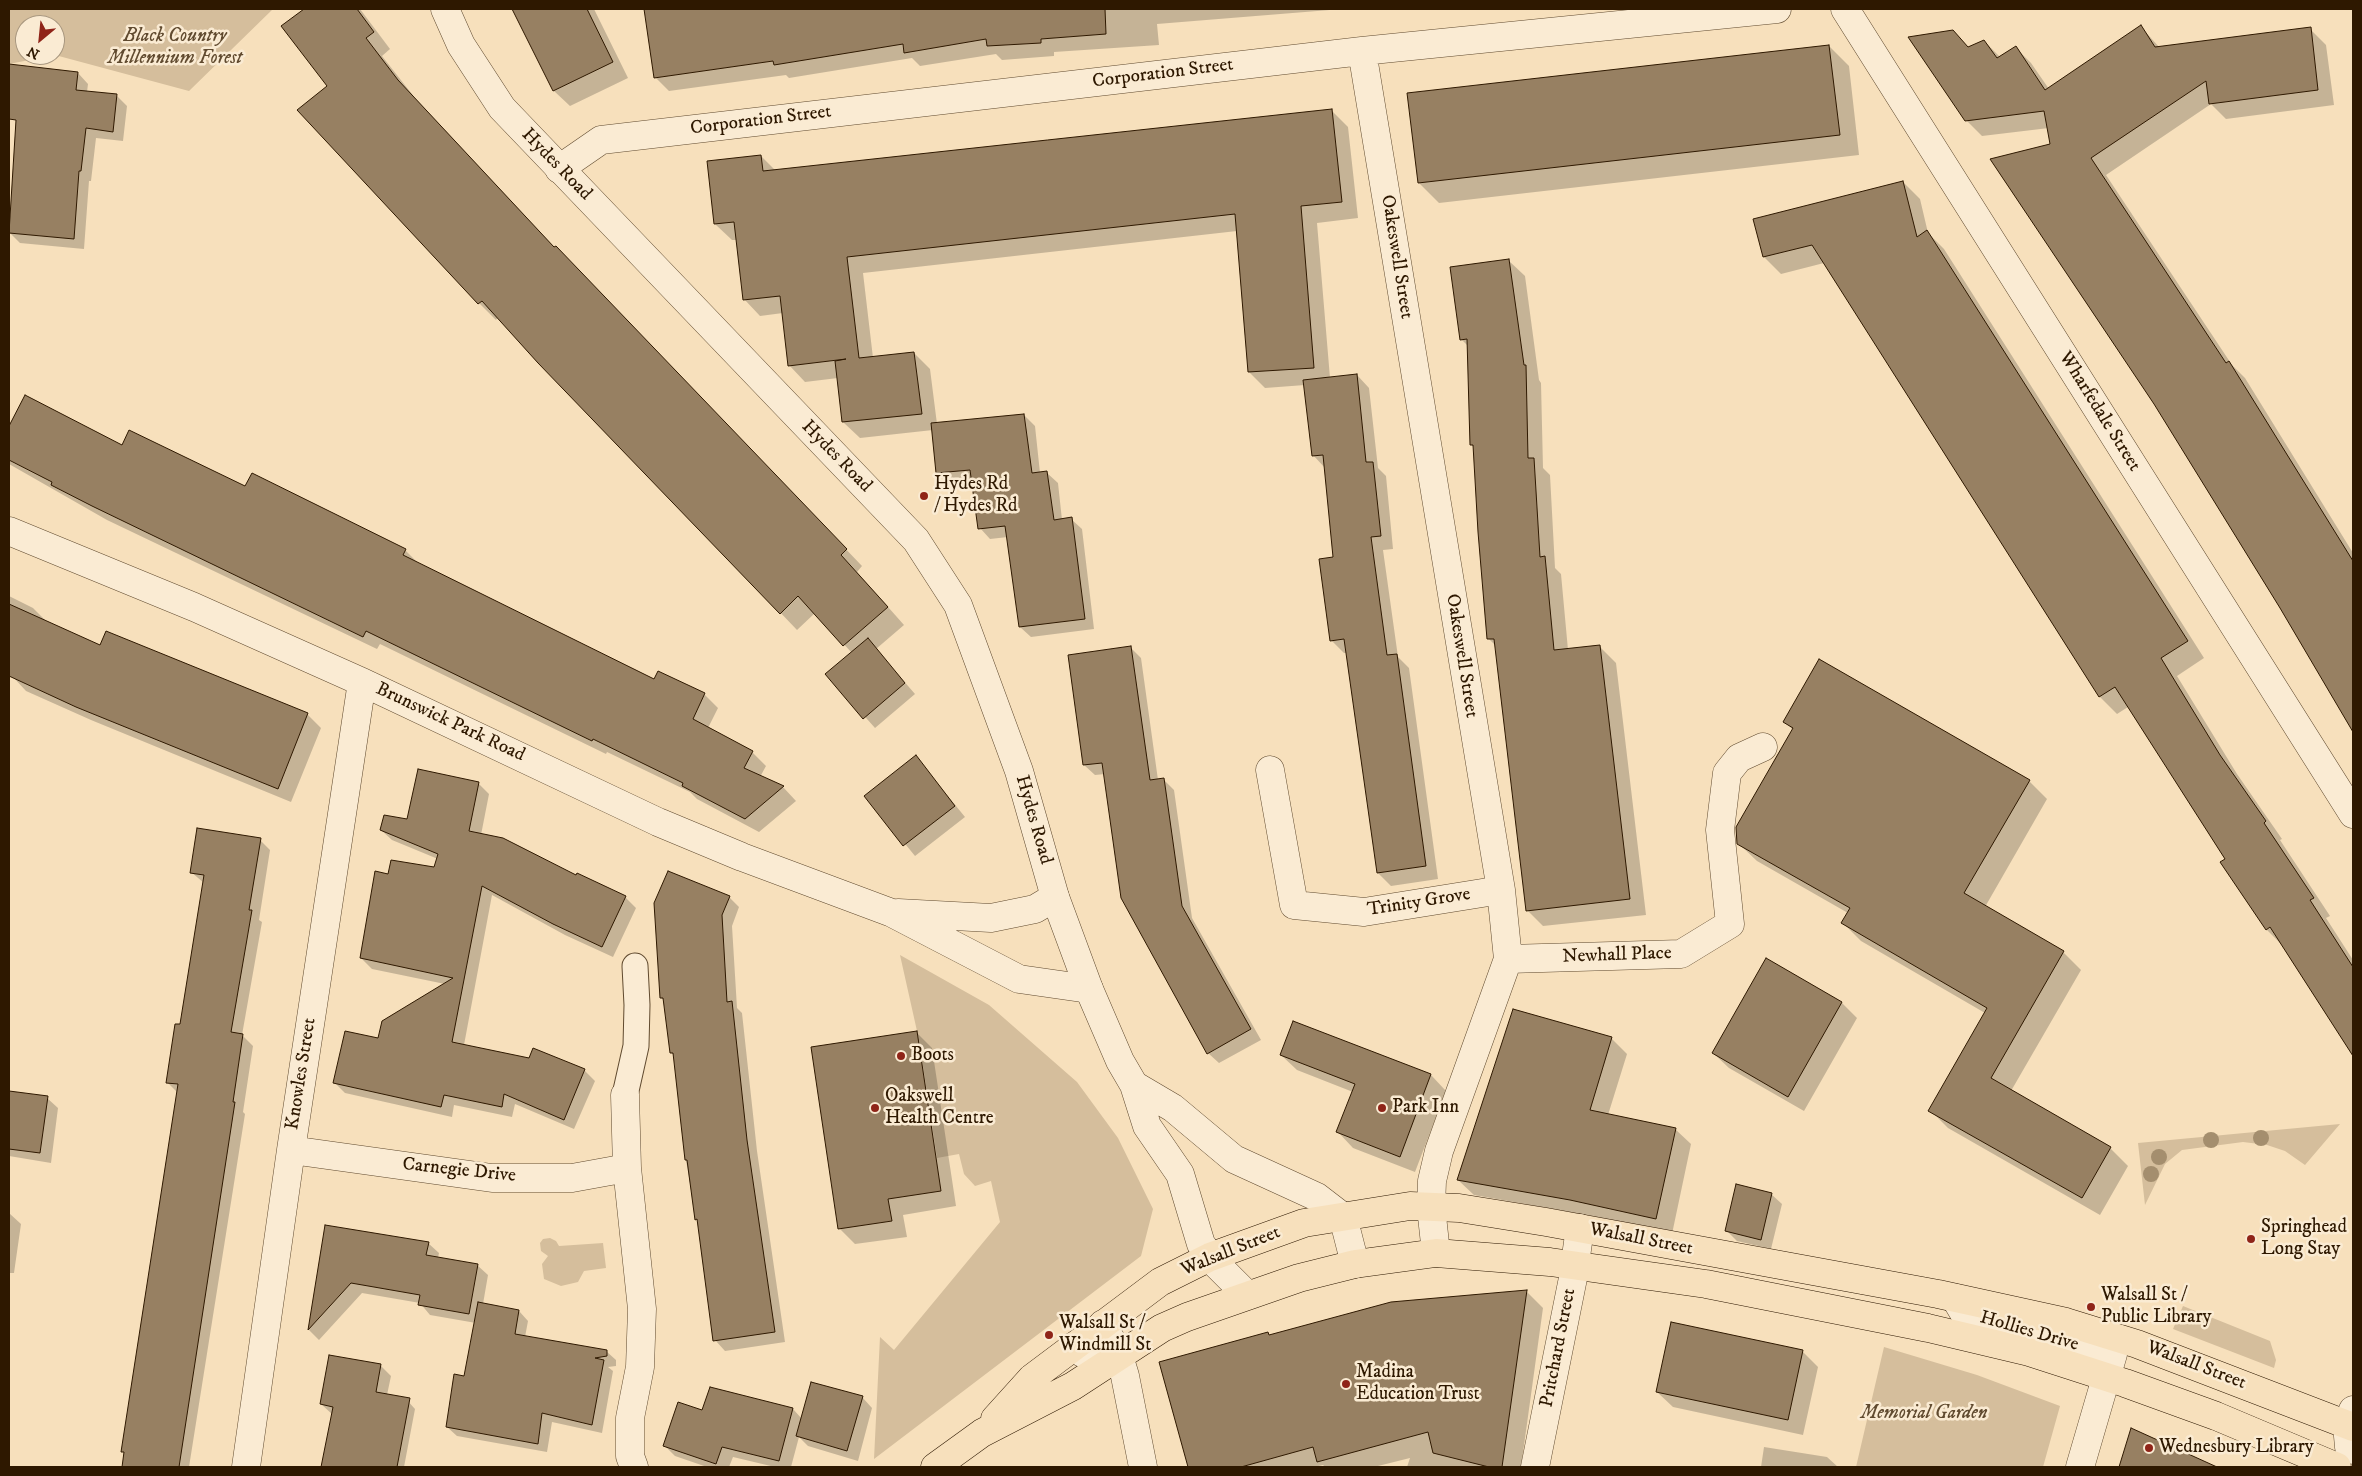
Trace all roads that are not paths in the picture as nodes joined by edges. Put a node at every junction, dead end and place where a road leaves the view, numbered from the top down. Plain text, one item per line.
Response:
1 (445, 9) edge
2 (1777, 9) edge
3 (1845, 9) edge
4 (1362, 51) junction
5 (559, 169) junction
6 (9, 530) edge
7 (362, 682) junction
8 (1763, 746) dead end
9 (1270, 770) dead end
10 (2353, 814) edge
11 (1501, 890) junction
12 (1055, 898) junction
13 (892, 913) junction
14 (1508, 959) junction
15 (635, 966) dead end
16 (1089, 989) junction
17 (1134, 1085) junction
18 (625, 1095) joint
19 (291, 1150) junction
20 (626, 1168) junction
21 (1431, 1207) junction
22 (1343, 1217) junction
23 (1580, 1228) junction
24 (1436, 1253) junction
25 (1210, 1257) junction
26 (1355, 1264) junction
27 (1575, 1266) junction
28 (1247, 1295) junction
29 (1111, 1341) junction
30 (2112, 1357) junction
31 (2352, 1428) edge
32 (982, 1433) junction
33 (246, 1467) edge
34 (634, 1467) edge
35 (935, 1467) edge
36 (1143, 1467) edge
37 (1535, 1467) edge
38 (2080, 1467) edge
39 (2337, 1467) edge

1 - 5 street, Hydes Road
2 - 4 street, Corporation Street
3 - 10 street, Wharfedale Street
4 - 5 street, Corporation Street
4 - 11 street, Oakeswell Street
5 - 12 street, Hydes Road
6 - 7 street, Brunswick Park Road
7 - 13 street, Brunswick Park Road
7 - 19 street, Knowles Street
8 - 14 street, Newhall Place
9 - 11 street, Trinity Grove
11 - 14 street, Oakeswell Street
12 - 13 street, Brunswick Park Road
12 - 16 street, Hydes Road
13 - 16 street, Brunswick Park Road
14 - 21 street, Oakeswell Street
15 - 18 lane
16 - 17 street
17 - 22 street
17 - 25 street
18 - 20 street
19 - 20 street, Carnegie Drive
19 - 33 street, Knowles Street
20 - 34 street
21 - 22 highway, Walsall Street
21 - 23 highway, Walsall Street
21 - 24 street, Oakeswell Street
22 - 25 highway, Walsall Street
22 - 26 street
23 - 27 street, Pritchard Street
23 - 30 highway, Walsall Street
24 - 26 highway, Walsall Street
24 - 27 highway, Walsall Street
25 - 28 street
25 - 29 highway, Walsall Street
26 - 28 highway, Walsall Street
27 - 30 highway, Walsall Street
27 - 37 street, Pritchard Street
28 - 29 highway, Walsall Street
29 - 32 highway, Walsall Street
29 - 32 highway, Walsall Street
29 - 36 street
30 - 31 highway, Walsall Street
30 - 38 street
30 - 39 highway, Walsall Street
32 - 35 highway, Walsall Street

